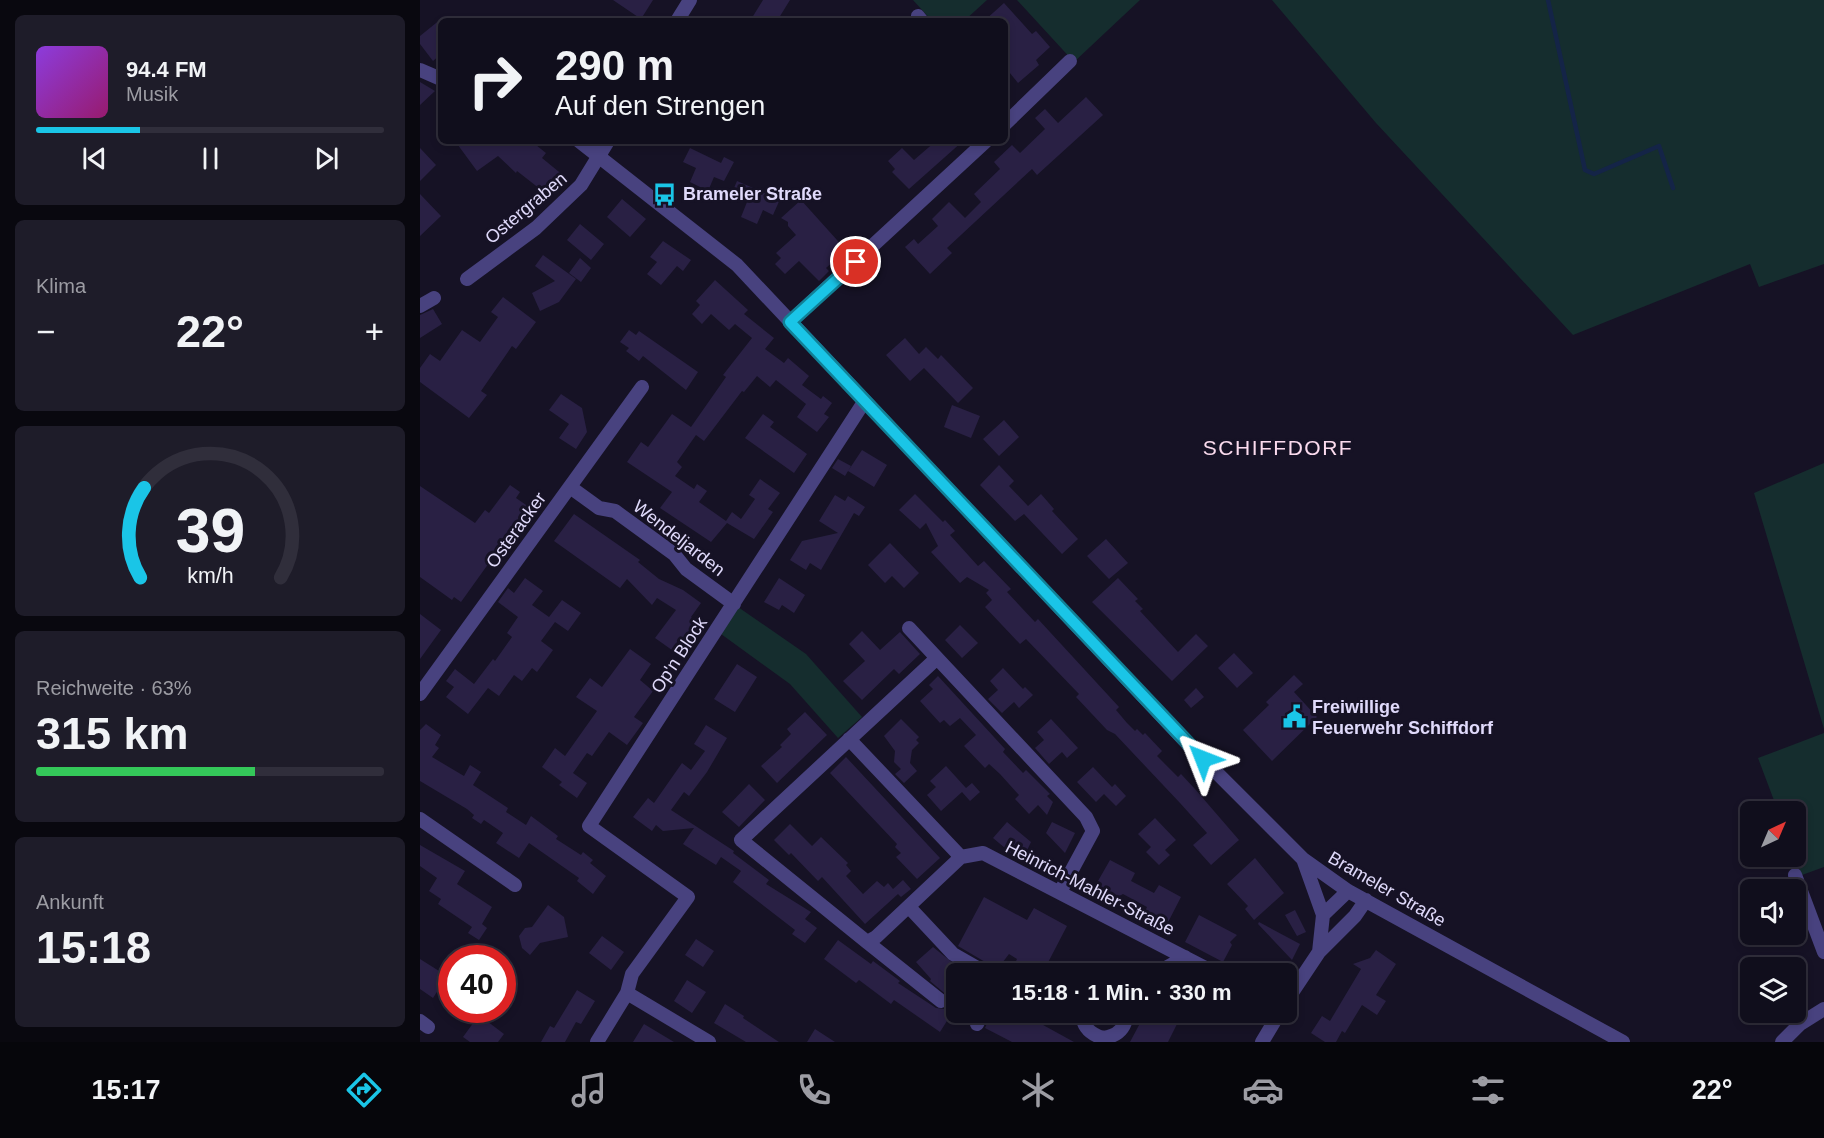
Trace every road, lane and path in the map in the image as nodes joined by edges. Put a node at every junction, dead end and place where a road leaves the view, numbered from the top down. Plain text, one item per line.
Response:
1 (690, 0) edge
2 (679, 18) edge
3 (1070, 61) dead end
4 (420, 70) edge
5 (438, 78) edge
6 (1008, 117) edge
7 (583, 144) edge
8 (606, 144) edge
9 (983, 144) edge
10 (600, 156) junction
11 (467, 279) dead end
12 (434, 298) dead end
13 (420, 306) edge
14 (790, 322) junction
15 (642, 387) dead end
16 (864, 402) junction
17 (570, 487) junction
18 (734, 604) junction
19 (909, 628) dead end
20 (937, 658) junction
21 (420, 694) edge
22 (849, 739) junction
23 (420, 819) edge
24 (961, 856) junction
25 (1304, 859) junction
26 (1796, 875) dead end
27 (515, 885) dead end
28 (1348, 891) junction
29 (1059, 892) junction
30 (1366, 900) junction
31 (909, 907) junction
32 (1323, 915) junction
33 (867, 942) junction
34 (1319, 952) junction
35 (1824, 952) edge
36 (1185, 957) junction
37 (969, 963) edge
38 (1174, 963) edge
39 (1196, 963) edge
40 (1297, 978) edge
41 (627, 993) junction
42 (941, 1002) dead end
43 (1824, 1009) edge
44 (1083, 1023) edge
45 (1125, 1023) edge
46 (1273, 1023) edge
47 (597, 1042) edge
48 (709, 1042) edge
49 (1262, 1042) edge
50 (1623, 1042) edge
51 (1782, 1042) edge

1 - 2 street
3 - 6 street
4 - 5 street
7 - 10 street, Brameler Straße
8 - 10 street, Ostergraben
9 - 14 street
10 - 11 street, Ostergraben
10 - 14 street, Brameler Straße
12 - 13 street
14 - 16 street, Brameler Straße
15 - 17 street, Osteracker
16 - 18 street, Op'n Block
16 - 25 street, Brameler Straße
17 - 18 street, Wendeljarden
17 - 21 street, Osteracker
18 - 41 street, Op'n Block
19 - 20 street
20 - 22 street
20 - 29 street
22 - 24 street
22 - 33 street
23 - 27 street
24 - 29 street, Heinrich-Mahler-Straße
24 - 31 street
25 - 28 street, Brameler Straße
25 - 32 street
26 - 35 street
28 - 30 street, Brameler Straße
28 - 32 street
29 - 36 street, Heinrich-Mahler-Straße
30 - 34 street
30 - 50 street, Brameler Straße
31 - 33 street
31 - 37 street
32 - 34 street
33 - 42 street
34 - 40 street
36 - 38 street
36 - 39 street, Heinrich-Mahler-Straße
41 - 47 street
41 - 48 street
43 - 51 street
44 - 45 street
46 - 49 street

